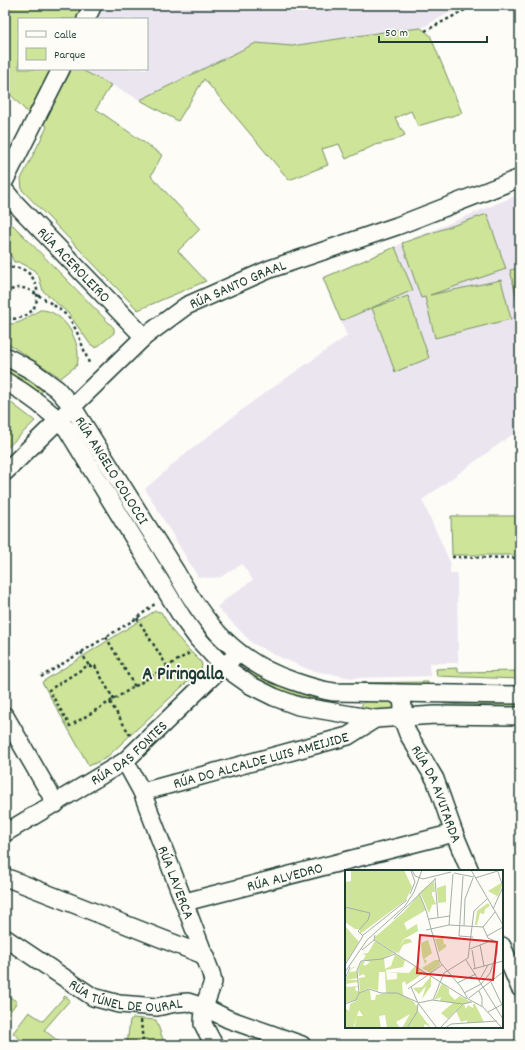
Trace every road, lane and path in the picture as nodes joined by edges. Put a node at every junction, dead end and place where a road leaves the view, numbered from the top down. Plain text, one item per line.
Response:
1 (93, 5) edge
2 (480, 5) edge
3 (86, 18) edge
4 (425, 31) dead end
5 (60, 70) edge
6 (520, 178) edge
7 (5, 180) edge
8 (5, 191) edge
9 (5, 250) edge
10 (9, 268) junction
11 (5, 269) edge
12 (5, 292) edge
13 (38, 294) junction
14 (5, 318) edge
15 (144, 338) junction
16 (5, 356) edge
17 (89, 363) dead end
18 (5, 381) edge
19 (72, 406) junction
20 (58, 420) junction
21 (5, 472) edge
22 (452, 557) dead end
23 (520, 558) edge
24 (157, 602) dead end
25 (197, 607) junction
26 (182, 617) junction
27 (137, 618) junction
28 (106, 637) junction
29 (193, 650) dead end
30 (81, 652) junction
31 (240, 654) junction
32 (90, 666) junction
33 (167, 666) junction
34 (222, 666) junction
35 (41, 677) dead end
36 (135, 687) junction
37 (357, 692) junction
38 (394, 693) junction
39 (520, 695) edge
40 (114, 700) junction
41 (110, 702) junction
42 (5, 716) edge
43 (356, 716) junction
44 (520, 716) edge
45 (402, 718) junction
46 (375, 719) junction
47 (131, 737) dead end
48 (125, 761) junction
49 (142, 792) junction
50 (56, 804) junction
51 (5, 833) edge
52 (454, 833) junction
53 (470, 870) edge
54 (5, 877) edge
55 (185, 902) junction
56 (5, 938) edge
57 (503, 948) edge
58 (206, 956) junction
59 (520, 988) edge
60 (204, 1007) junction
61 (141, 1014) dead end
62 (143, 1045) edge
63 (214, 1045) edge
64 (302, 1045) edge

1 - 3 street
2 - 4 path
5 - 7 street
6 - 15 street, RÚA SANTO GRAAL
8 - 15 street, RÚA ACEROLEIRO
9 - 10 path
10 - 11 path
10 - 13 path
12 - 13 path
13 - 14 path
13 - 17 path
15 - 19 street, RÚA SANTO GRAAL
16 - 19 street, RÚA ANGELO COLOCCI
18 - 20 street, RÚA ANGELO COLOCCI
19 - 20 street, RÚA SANTO GRAAL
19 - 25 street, RÚA ANGELO COLOCCI
20 - 21 street, RÚA SANTO GRAAL
20 - 26 street, RÚA ANGELO COLOCCI
22 - 23 path
24 - 27 path
25 - 26 street
25 - 31 street, RÚA ANGELO COLOCCI
26 - 34 street, RÚA ANGELO COLOCCI
27 - 28 path
27 - 33 path
28 - 30 path
28 - 36 path
29 - 33 path
30 - 32 path
30 - 35 path
31 - 34 street, RÚA DAS FONTES
31 - 37 street, RÚA ANGELO COLOCCI
32 - 40 path
32 - 41 path
33 - 36 path
34 - 43 street, RÚA ANGELO COLOCCI
34 - 48 street, RÚA DAS FONTES
36 - 40 path
37 - 38 street, RÚA ANGELO COLOCCI
37 - 43 street
38 - 39 street, RÚA ANGELO COLOCCI
38 - 45 street
40 - 41 path
41 - 47 path
42 - 50 street
43 - 46 street, RÚA ANGELO COLOCCI
44 - 45 street, RÚA ANGELO COLOCCI
45 - 46 street, RÚA ANGELO COLOCCI
45 - 52 street, RÚA DA AVUTARDA
46 - 49 street, RÚA DO ALCALDE LUIS AMEIJIDE
48 - 49 street, RÚA LAVERCA
48 - 50 street, RÚA DAS FONTES
49 - 55 street, RÚA LAVERCA
50 - 51 street, RÚA DAS FONTES
52 - 53 street, RÚA DA AVUTARDA
52 - 55 street, RÚA ALVEDRO
54 - 58 street
55 - 58 street, RÚA LAVERCA
56 - 60 street, RÚA TÚNEL DE OURAL
57 - 59 street
58 - 60 street, RÚA LAVERCA
60 - 63 street
60 - 64 street, RÚA TÚNEL DE OURAL
61 - 62 path

